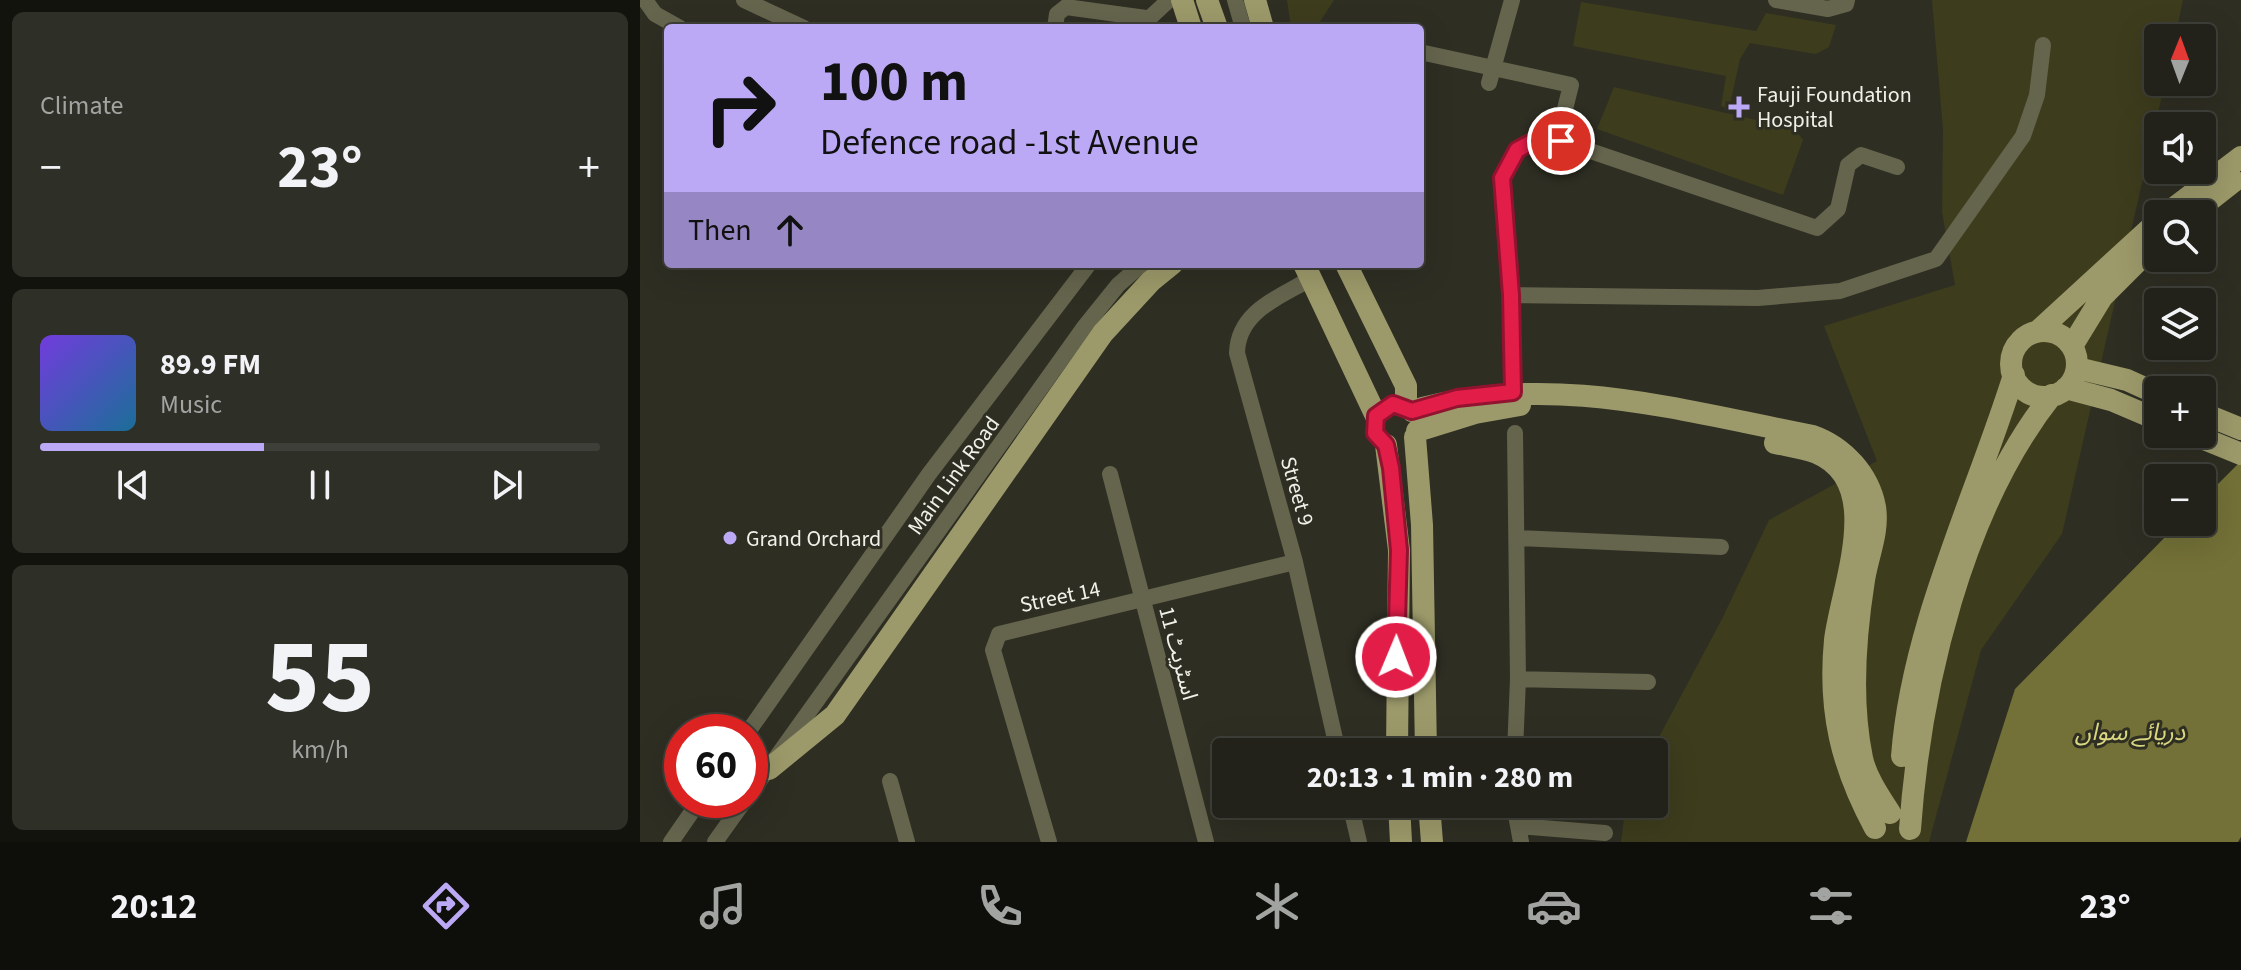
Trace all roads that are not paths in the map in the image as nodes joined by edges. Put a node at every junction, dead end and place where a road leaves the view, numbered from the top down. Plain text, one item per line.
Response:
1 (645, 0) edge
2 (1169, 0) edge
3 (1182, 0) edge
4 (1207, 0) edge
5 (1235, 0) edge
6 (1255, 0) edge
7 (1512, 0) edge
8 (1776, 0) edge
9 (1847, 0) edge
10 (754, 2) edge
11 (1142, 23) edge
12 (673, 24) edge
13 (796, 24) edge
14 (1056, 24) edge
15 (1190, 24) edge
16 (1216, 24) edge
17 (1242, 24) edge
18 (1262, 24) edge
19 (2043, 45) dead end
20 (1424, 53) edge
21 (1491, 75) junction
22 (1564, 113) dead end
23 (2241, 157) edge
24 (1897, 167) dead end
25 (2241, 176) edge
26 (2184, 200) edge
27 (2210, 200) edge
28 (2144, 234) edge
29 (2144, 255) edge
30 (1086, 268) edge
31 (1137, 268) edge
32 (1167, 268) edge
33 (1348, 268) edge
34 (1306, 269) edge
35 (1511, 295) junction
36 (2037, 332) junction
37 (2072, 346) junction
38 (2077, 368) junction
39 (2014, 375) junction
40 (2144, 388) edge
41 (1513, 392) junction
42 (2059, 392) junction
43 (2144, 414) edge
44 (1376, 416) junction
45 (2216, 419) edge
46 (1413, 421) junction
47 (2241, 429) edge
48 (1515, 433) dead end
49 (2216, 444) edge
50 (1386, 445) junction
51 (2241, 454) edge
52 (1110, 474) dead end
53 (1517, 538) junction
54 (1721, 547) dead end
55 (1295, 562) junction
56 (1143, 601) junction
57 (1518, 679) junction
58 (1648, 682) dead end
59 (761, 714) edge
60 (1335, 738) edge
61 (1397, 738) edge
62 (1426, 738) edge
63 (1516, 738) edge
64 (769, 769) joint
65 (890, 781) dead end
66 (688, 818) edge
67 (732, 818) edge
68 (1353, 818) edge
69 (1400, 818) edge
70 (1430, 818) edge
71 (1605, 833) dead end
72 (1893, 833) edge
73 (1519, 834) edge
74 (671, 842) edge
75 (715, 842) edge
76 (907, 842) edge
77 (1049, 842) edge
78 (1206, 842) edge
79 (1359, 842) edge
80 (1401, 842) edge
81 (1432, 842) edge

1 - 12 street
2 - 11 street
3 - 15 main road
4 - 16 main road
5 - 17 street
6 - 18 main road
7 - 21 street
8 - 9 street
10 - 13 street
11 - 14 street
19 - 35 street
20 - 21 street
21 - 22 street
23 - 26 main road
24 - 35 street
25 - 27 main road
28 - 36 main road
29 - 37 main road
30 - 59 street, Main Link Road
31 - 64 street, Main Link Road
32 - 64 main road
33 - 46 main road
34 - 44 main road
34 - 55 street, Street 9
35 - 41 street
36 - 37 main road
36 - 39 main road
37 - 38 main road
38 - 40 main road
38 - 42 main road
39 - 42 main road
39 - 72 main road
41 - 46 main road
41 - 72 main road
42 - 43 main road
42 - 72 main road
44 - 46 main road
44 - 50 main road
45 - 47 main road
46 - 50 main road
46 - 62 main road
46 - 72 main road
48 - 53 street
49 - 51 main road
50 - 61 main road
52 - 56 street, اسٹریٹ 11
53 - 54 street
53 - 57 street
55 - 56 street, Street 14
55 - 60 street, Street 9
56 - 77 street, Street 14
56 - 78 street, اسٹریٹ 11
57 - 58 street
57 - 63 street
65 - 76 street
66 - 74 street
67 - 75 street
68 - 79 street
69 - 80 main road
70 - 81 main road
71 - 73 street

